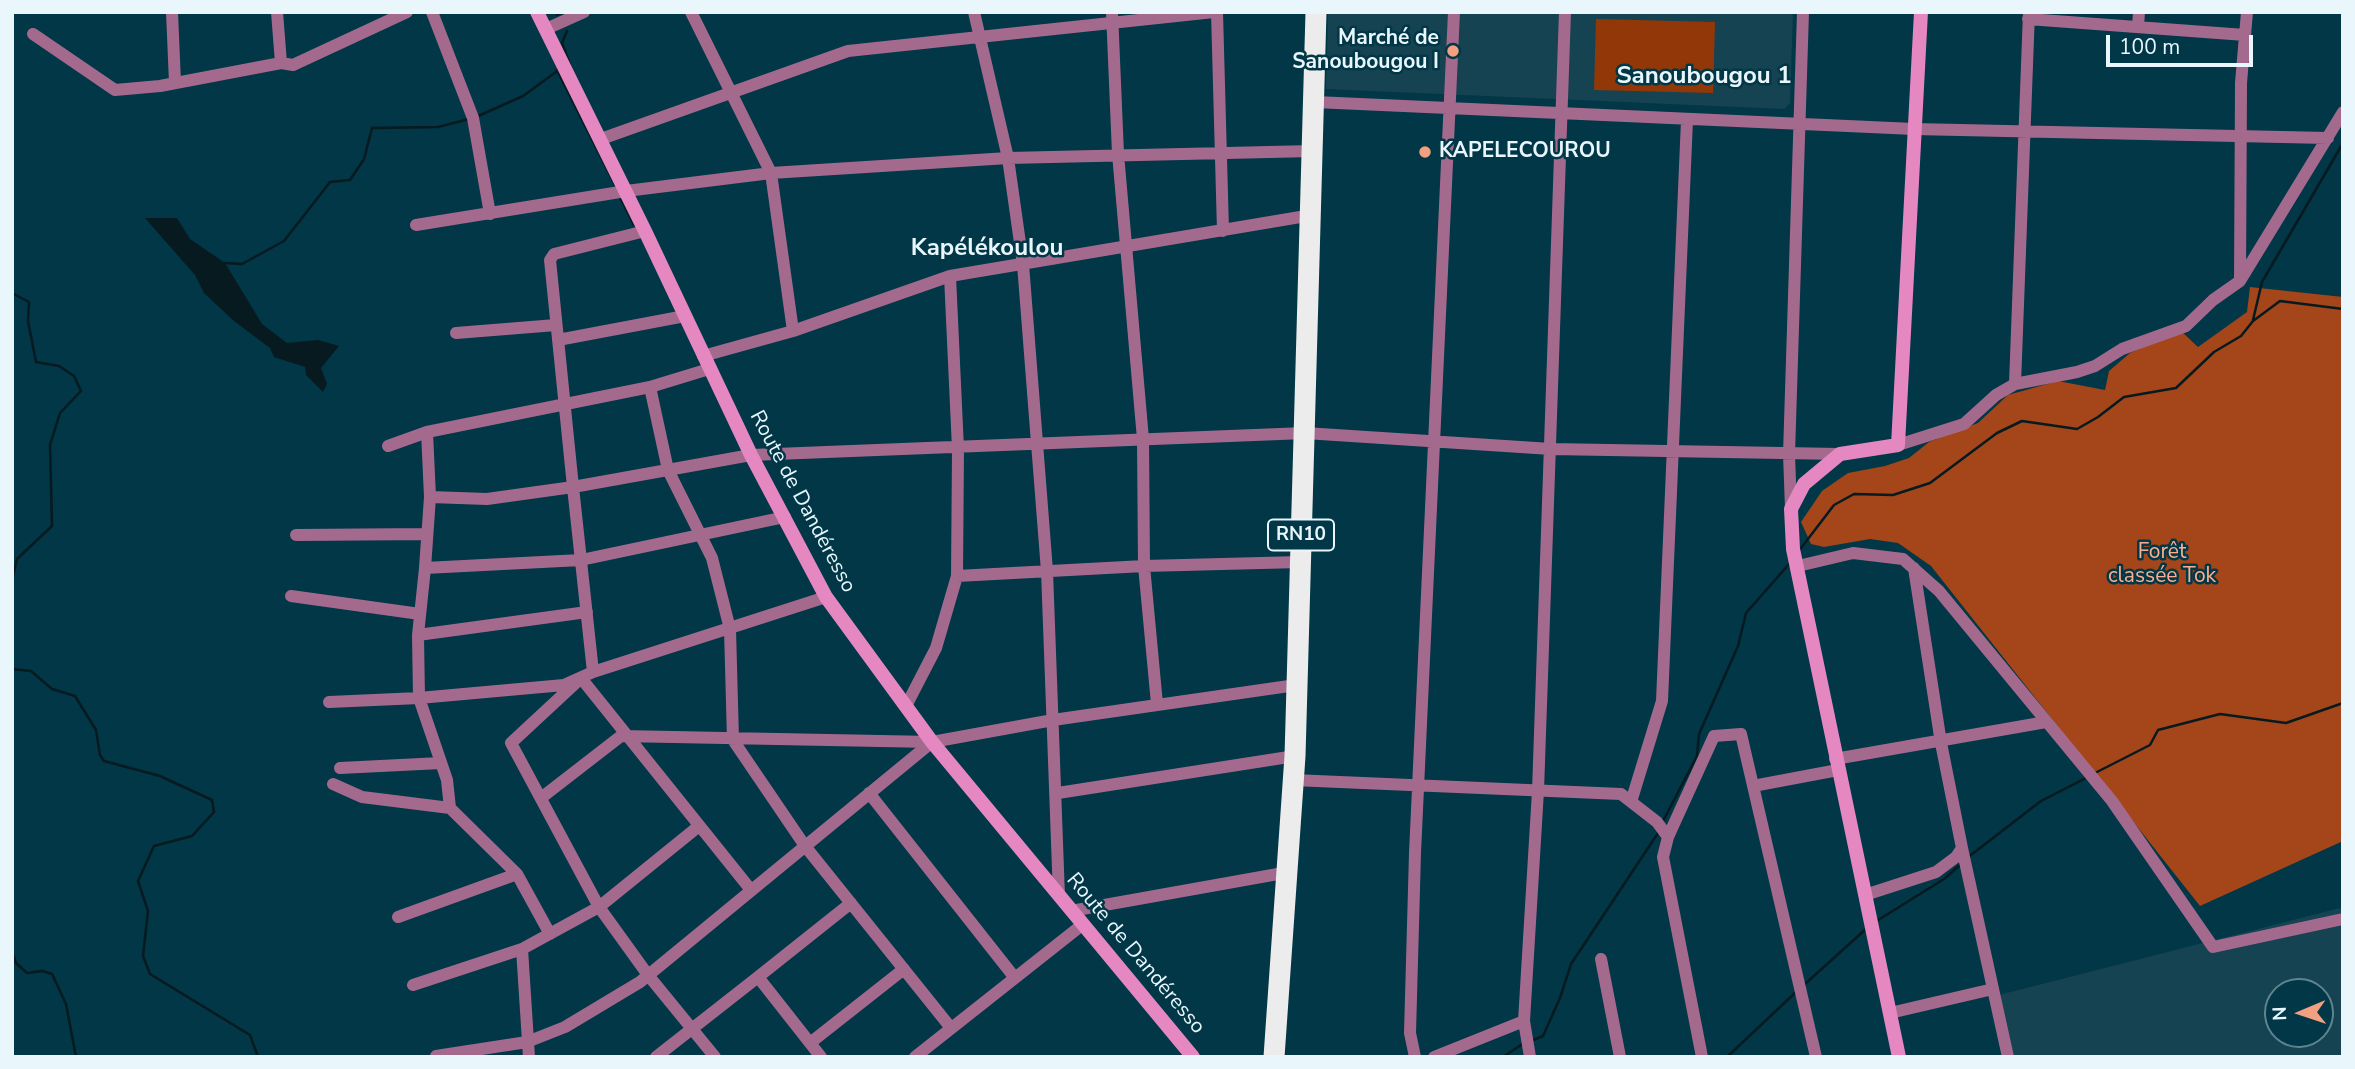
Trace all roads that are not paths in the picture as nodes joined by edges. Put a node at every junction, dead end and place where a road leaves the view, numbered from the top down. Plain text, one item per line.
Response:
1 (172, 12) edge
2 (277, 12) edge
3 (407, 12) edge
4 (432, 12) edge
5 (537, 12) edge
6 (584, 12) edge
7 (691, 12) edge
8 (974, 12) edge
9 (1216, 12) edge
10 (1316, 12) edge
11 (1454, 12) edge
12 (1565, 12) edge
13 (1803, 12) edge
14 (1920, 12) edge
15 (2139, 12) edge
16 (2248, 12) edge
17 (2028, 15) edge
18 (1112, 17) edge
19 (2138, 27) junction
20 (546, 29) junction
21 (33, 34) dead end
22 (2245, 34) junction
23 (980, 35) junction
24 (281, 63) junction
25 (175, 83) junction
26 (728, 91) junction
27 (1315, 102) junction
28 (1450, 107) junction
29 (2343, 112) edge
30 (1562, 114) junction
31 (1687, 120) junction
32 (1799, 124) junction
33 (1914, 129) junction
34 (2023, 131) junction
35 (2240, 136) junction
36 (2328, 138) junction
37 (601, 139) junction
38 (1221, 151) junction
39 (1313, 151) junction
40 (1118, 154) junction
41 (1007, 158) junction
42 (771, 173) junction
43 (626, 191) junction
44 (490, 214) junction
45 (1312, 215) junction
46 (416, 225) dead end
47 (645, 231) junction
48 (1223, 231) junction
49 (1128, 248) junction
50 (1023, 264) junction
51 (950, 276) junction
52 (2240, 281) junction
53 (685, 316) junction
54 (556, 325) junction
55 (793, 331) junction
56 (456, 333) dead end
57 (558, 340) junction
58 (706, 362) junction
59 (2015, 384) junction
60 (650, 387) junction
61 (565, 404) junction
62 (427, 432) junction
63 (1305, 433) junction
64 (1143, 439) junction
65 (1436, 441) junction
66 (1038, 444) junction
67 (1898, 445) junction
68 (387, 446) dead end
69 (958, 449) junction
70 (1551, 449) junction
71 (1671, 453) junction
72 (1788, 454) junction
73 (1840, 454) junction
74 (751, 455) junction
75 (668, 470) junction
76 (573, 487) junction
77 (430, 496) junction
78 (1791, 509) junction
79 (785, 517) junction
80 (427, 534) junction
81 (296, 535) dead end
82 (702, 535) junction
83 (581, 560) junction
84 (1796, 560) junction
85 (1300, 562) junction
86 (1144, 566) junction
87 (425, 568) junction
88 (1913, 568) junction
89 (1047, 571) junction
90 (957, 576) junction
91 (291, 596) dead end
92 (826, 597) junction
93 (587, 612) junction
94 (420, 614) junction
95 (730, 629) junction
96 (418, 635) junction
97 (593, 672) junction
98 (580, 677) junction
99 (1296, 685) junction
100 (419, 698) junction
101 (329, 702) dead end
102 (1157, 704) junction
103 (906, 706) junction
104 (1053, 720) junction
105 (2046, 722) junction
106 (628, 737) junction
107 (733, 740) junction
108 (932, 742) junction
109 (1941, 743) junction
110 (1295, 757) junction
111 (441, 763) junction
112 (1837, 764) junction
113 (340, 768) dead end
114 (1293, 780) junction
115 (333, 784) dead end
116 (1418, 786) junction
117 (1753, 786) junction
118 (1538, 791) junction
119 (869, 793) junction
120 (1058, 793) junction
121 (541, 798) junction
122 (1631, 802) junction
123 (450, 808) junction
124 (699, 826) junction
125 (1663, 830) junction
126 (805, 846) junction
127 (1962, 848) junction
128 (1289, 872) junction
129 (517, 874) junction
130 (751, 890) junction
131 (1865, 895) junction
132 (1059, 896) junction
133 (850, 903) junction
134 (599, 908) junction
135 (1071, 911) junction
136 (398, 917) dead end
137 (2343, 919) edge
138 (1082, 925) junction
139 (550, 934) junction
140 (523, 948) junction
141 (1601, 959) dead end
142 (904, 969) junction
143 (648, 975) junction
144 (758, 977) junction
145 (1015, 978) junction
146 (413, 985) dead end
147 (1993, 989) junction
148 (1890, 1013) junction
149 (1524, 1021) junction
150 (691, 1026) junction
151 (951, 1028) junction
152 (527, 1042) junction
153 (810, 1043) junction
154 (1528, 1047) edge
155 (436, 1056) edge
156 (529, 1057) edge
157 (656, 1057) edge
158 (715, 1057) edge
159 (821, 1057) edge
160 (915, 1057) edge
161 (1193, 1057) edge
162 (1273, 1057) edge
163 (1415, 1057) edge
164 (1434, 1057) edge
165 (1620, 1057) edge
166 (1702, 1057) edge
167 (1816, 1057) edge
168 (1899, 1057) edge
169 (2008, 1057) edge

1 - 25 street
2 - 24 street
3 - 24 street
4 - 44 street
5 - 20 street, Route de Dandéresso
6 - 20 street
7 - 26 street
8 - 23 street
9 - 18 street
9 - 38 street
10 - 27 highway, RN10
11 - 28 street
12 - 30 street
13 - 32 street
14 - 33 street
15 - 19 street
16 - 22 street
17 - 19 street
17 - 34 street
18 - 23 street
18 - 40 street
19 - 22 street
20 - 37 street, Route de Dandéresso
21 - 25 street
22 - 35 street
23 - 26 street
23 - 41 street
24 - 25 street
26 - 37 street
26 - 42 street
27 - 28 street
27 - 39 highway, RN10
28 - 30 street
28 - 65 street
29 - 36 street
30 - 31 street
30 - 70 street
31 - 32 street
31 - 71 street
32 - 33 street
32 - 72 street
33 - 34 street
33 - 67 street
34 - 35 street
34 - 59 street
35 - 36 street
35 - 52 street
36 - 52 street
37 - 43 street, Route de Dandéresso
38 - 39 street
38 - 40 street
38 - 48 street
39 - 45 highway, RN10
40 - 41 street
40 - 49 street
41 - 42 street
41 - 50 street
42 - 43 street
42 - 55 street
43 - 44 street
43 - 47 street, Route de Dandéresso
44 - 46 street
45 - 48 street
45 - 63 highway, RN10
47 - 53 street, Route de Dandéresso
47 - 54 street
48 - 49 street
49 - 50 street
49 - 64 street
50 - 51 street
50 - 66 street
51 - 55 street
51 - 69 street
52 - 59 street
53 - 57 street
53 - 58 street, Route de Dandéresso
54 - 56 street
54 - 57 street
55 - 58 street
57 - 61 street
58 - 60 street
58 - 74 street, Route de Dandéresso
59 - 67 street
60 - 61 street
60 - 75 street
61 - 62 street
61 - 76 street
62 - 68 street
62 - 77 street
63 - 64 street
63 - 65 street
63 - 85 highway, RN10
64 - 66 street
64 - 86 street
65 - 70 street
65 - 116 street
66 - 69 street
66 - 89 street
67 - 73 street
69 - 74 street
69 - 90 street
70 - 71 street
70 - 118 street
71 - 72 street
71 - 122 street
72 - 73 street
72 - 78 street
73 - 78 street
74 - 75 street
74 - 79 street, Route de Dandéresso
75 - 76 street
75 - 82 street
76 - 77 street
76 - 83 street
77 - 80 street
78 - 84 street
79 - 82 street
79 - 92 street, Route de Dandéresso
80 - 81 street
80 - 87 street
82 - 83 street
82 - 95 street
83 - 87 street
83 - 93 street
84 - 88 street
84 - 112 street
85 - 86 street
85 - 99 highway, RN10
86 - 89 street
86 - 102 street
87 - 94 street
88 - 105 street
88 - 109 street
89 - 90 street
89 - 104 street
90 - 103 street
91 - 94 street
92 - 95 street
92 - 103 street, Route de Dandéresso
93 - 96 street
93 - 97 street
94 - 96 street
95 - 97 street
95 - 107 street
96 - 100 street
97 - 98 street
98 - 100 street
98 - 106 street
98 - 121 street
99 - 102 street
99 - 110 highway, RN10
100 - 101 street
100 - 111 street
102 - 104 street
103 - 108 street, Route de Dandéresso
104 - 108 street
104 - 120 street
105 - 109 street
105 - 137 street
106 - 107 street
106 - 121 street
106 - 124 street
107 - 108 street
107 - 126 street
108 - 119 street
108 - 132 street, Route de Dandéresso
109 - 112 street
109 - 127 street
110 - 114 highway, RN10
110 - 120 street
111 - 113 street
111 - 123 street
112 - 117 street
112 - 131 street
114 - 116 street
114 - 128 highway, RN10
115 - 123 street
116 - 118 street
116 - 163 street
117 - 125 street
117 - 167 street
118 - 122 street
118 - 149 street
119 - 126 street
119 - 145 street
120 - 132 street
121 - 134 street
122 - 125 street
123 - 129 street
124 - 130 street
124 - 134 street
125 - 166 street
126 - 130 street
126 - 133 street
127 - 131 street
127 - 147 street
128 - 135 street
128 - 162 highway, RN10
129 - 136 street
129 - 139 street
130 - 143 street
131 - 148 street
132 - 135 street, Route de Dandéresso
133 - 142 street
133 - 144 street
134 - 139 street
134 - 143 street
135 - 138 street, Route de Dandéresso
138 - 145 street
138 - 161 street, Route de Dandéresso
139 - 140 street
140 - 146 street
140 - 152 street
141 - 165 street
142 - 151 street
142 - 153 street
143 - 150 street
143 - 152 street
144 - 150 street
144 - 153 street
145 - 151 street
147 - 148 street
147 - 169 street
148 - 168 street
149 - 154 street
149 - 164 street
150 - 157 street
150 - 158 street
151 - 160 street
152 - 155 street
152 - 156 street
153 - 159 street

